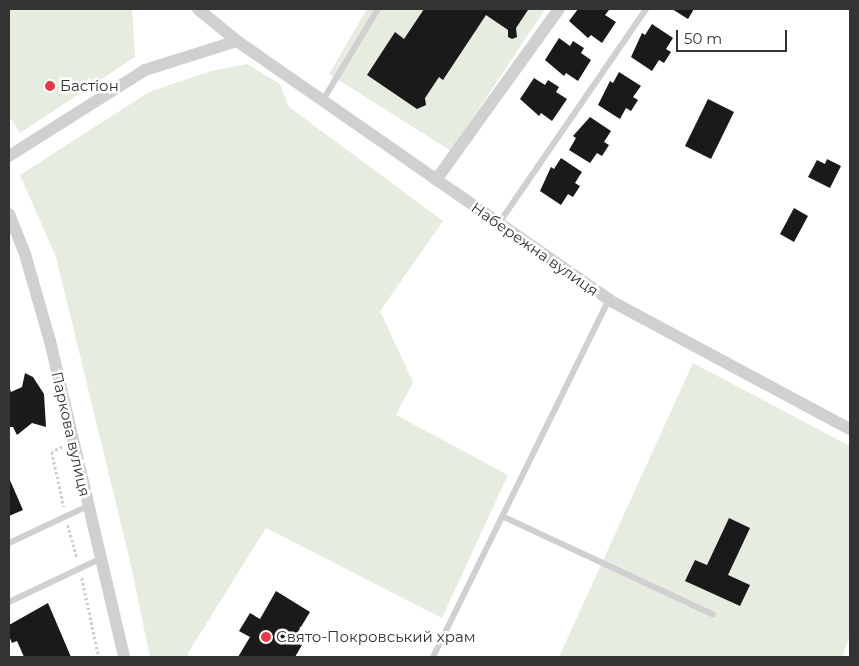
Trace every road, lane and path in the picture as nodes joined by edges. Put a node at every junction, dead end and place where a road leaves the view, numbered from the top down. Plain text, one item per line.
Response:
1 (198, 9) edge
2 (378, 9) edge
3 (559, 9) edge
4 (646, 9) edge
5 (237, 41) junction
6 (323, 100) junction
7 (9, 156) edge
8 (436, 180) junction
9 (9, 214) edge
10 (499, 223) junction
11 (609, 300) junction
12 (850, 429) edge
13 (73, 442) junction
14 (88, 506) junction
15 (66, 516) junction
16 (504, 518) junction
17 (9, 543) edge
18 (100, 559) junction
19 (80, 569) junction
20 (9, 602) edge
21 (712, 614) dead end
22 (99, 657) edge
23 (124, 657) edge
24 (433, 657) edge

1 - 5 street, Набережна вулиця
2 - 6 lane
3 - 8 street
4 - 10 lane
5 - 6 street, Набережна вулиця
5 - 7 street
6 - 8 street, Набережна вулиця
8 - 10 street, Набережна вулиця
9 - 13 street, Паркова вулиця
10 - 11 street, Набережна вулиця
11 - 12 street, Набережна вулиця
11 - 16 lane
13 - 14 street, Паркова вулиця
13 - 15 path
14 - 15 lane
14 - 18 street, Паркова вулиця
15 - 17 lane
15 - 19 path
16 - 21 lane
16 - 24 lane
18 - 19 lane
18 - 23 street, Паркова вулиця
19 - 20 lane
19 - 22 path

